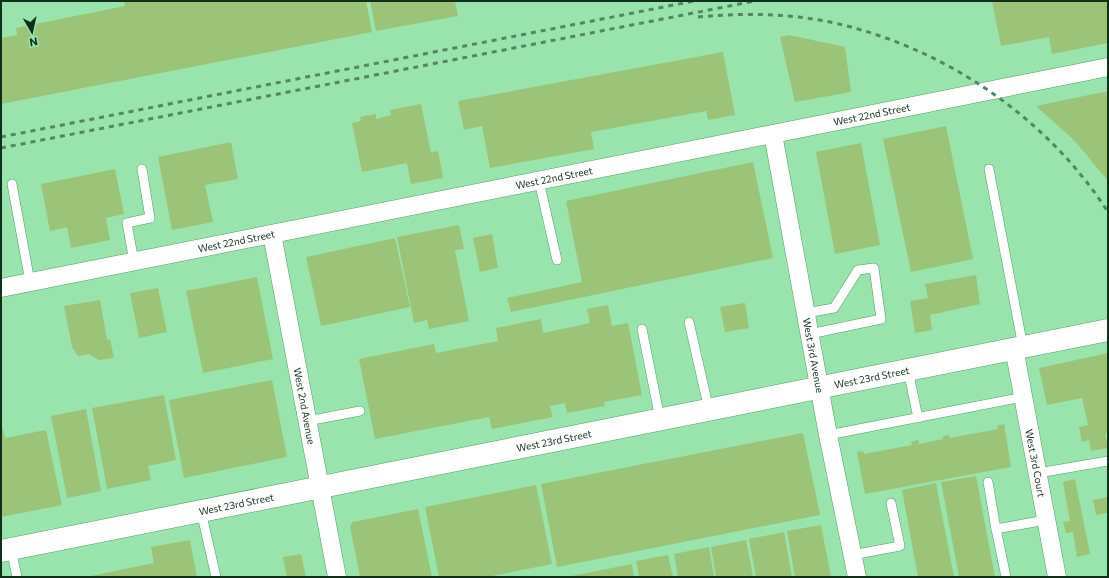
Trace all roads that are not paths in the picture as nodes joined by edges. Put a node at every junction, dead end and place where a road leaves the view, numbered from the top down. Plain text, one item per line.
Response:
1 (1108, 67) edge
2 (773, 134) junction
3 (142, 169) dead end
4 (989, 169) dead end
5 (539, 181) junction
6 (12, 184) dead end
7 (272, 234) junction
8 (557, 260) dead end
9 (134, 262) junction
10 (30, 282) junction
11 (1, 288) edge
12 (806, 313) junction
13 (689, 322) dead end
14 (642, 329) dead end
15 (1108, 330) edge
16 (810, 334) junction
17 (1019, 348) junction
18 (908, 370) junction
19 (819, 387) junction
20 (1023, 397) junction
21 (709, 410) junction
22 (360, 411) dead end
23 (918, 418) junction
24 (660, 419) junction
25 (307, 421) junction
26 (828, 435) junction
27 (1108, 461) edge
28 (1038, 473) junction
29 (988, 482) dead end
30 (320, 487) junction
31 (891, 503) dead end
32 (201, 511) junction
33 (1046, 520) junction
34 (996, 529) junction
35 (6, 550) edge
36 (852, 555) junction
37 (17, 577) edge
38 (216, 577) edge
39 (337, 577) edge
40 (857, 577) edge
41 (1006, 577) edge
42 (1057, 577) edge

1 - 2 street, West 22nd Street
2 - 5 street, West 22nd Street
2 - 12 street, West 3rd Avenue
3 - 9 lane
4 - 17 lane
5 - 7 street, West 22nd Street
5 - 8 lane
6 - 10 lane
7 - 9 street, West 22nd Street
7 - 25 street, West 2nd Avenue
9 - 10 street, West 22nd Street
10 - 11 street, West 22nd Street
12 - 16 street, West 3rd Avenue
12 - 16 lane
13 - 21 lane
14 - 24 lane
15 - 17 street, West 23rd Street
16 - 19 street, West 3rd Avenue
17 - 18 street, West 23rd Street
17 - 20 street, West 3rd Court
18 - 19 street, West 23rd Street
18 - 23 lane
19 - 21 street, West 23rd Street
19 - 26 street, West 3rd Avenue
20 - 23 lane
20 - 28 street, West 3rd Court
21 - 24 street, West 23rd Street
22 - 25 lane
23 - 26 lane
24 - 30 street, West 23rd Street
25 - 30 street, West 2nd Avenue
26 - 36 street, West 3rd Avenue
27 - 28 lane
28 - 33 street, West 3rd Court
29 - 34 lane
30 - 32 street, West 23rd Street
30 - 39 street, West 2nd Avenue
31 - 36 lane
32 - 35 street, West 23rd Street
32 - 38 lane
33 - 34 lane
33 - 42 street, West 3rd Court
34 - 41 lane
35 - 37 lane
36 - 40 street, West 3rd Avenue

